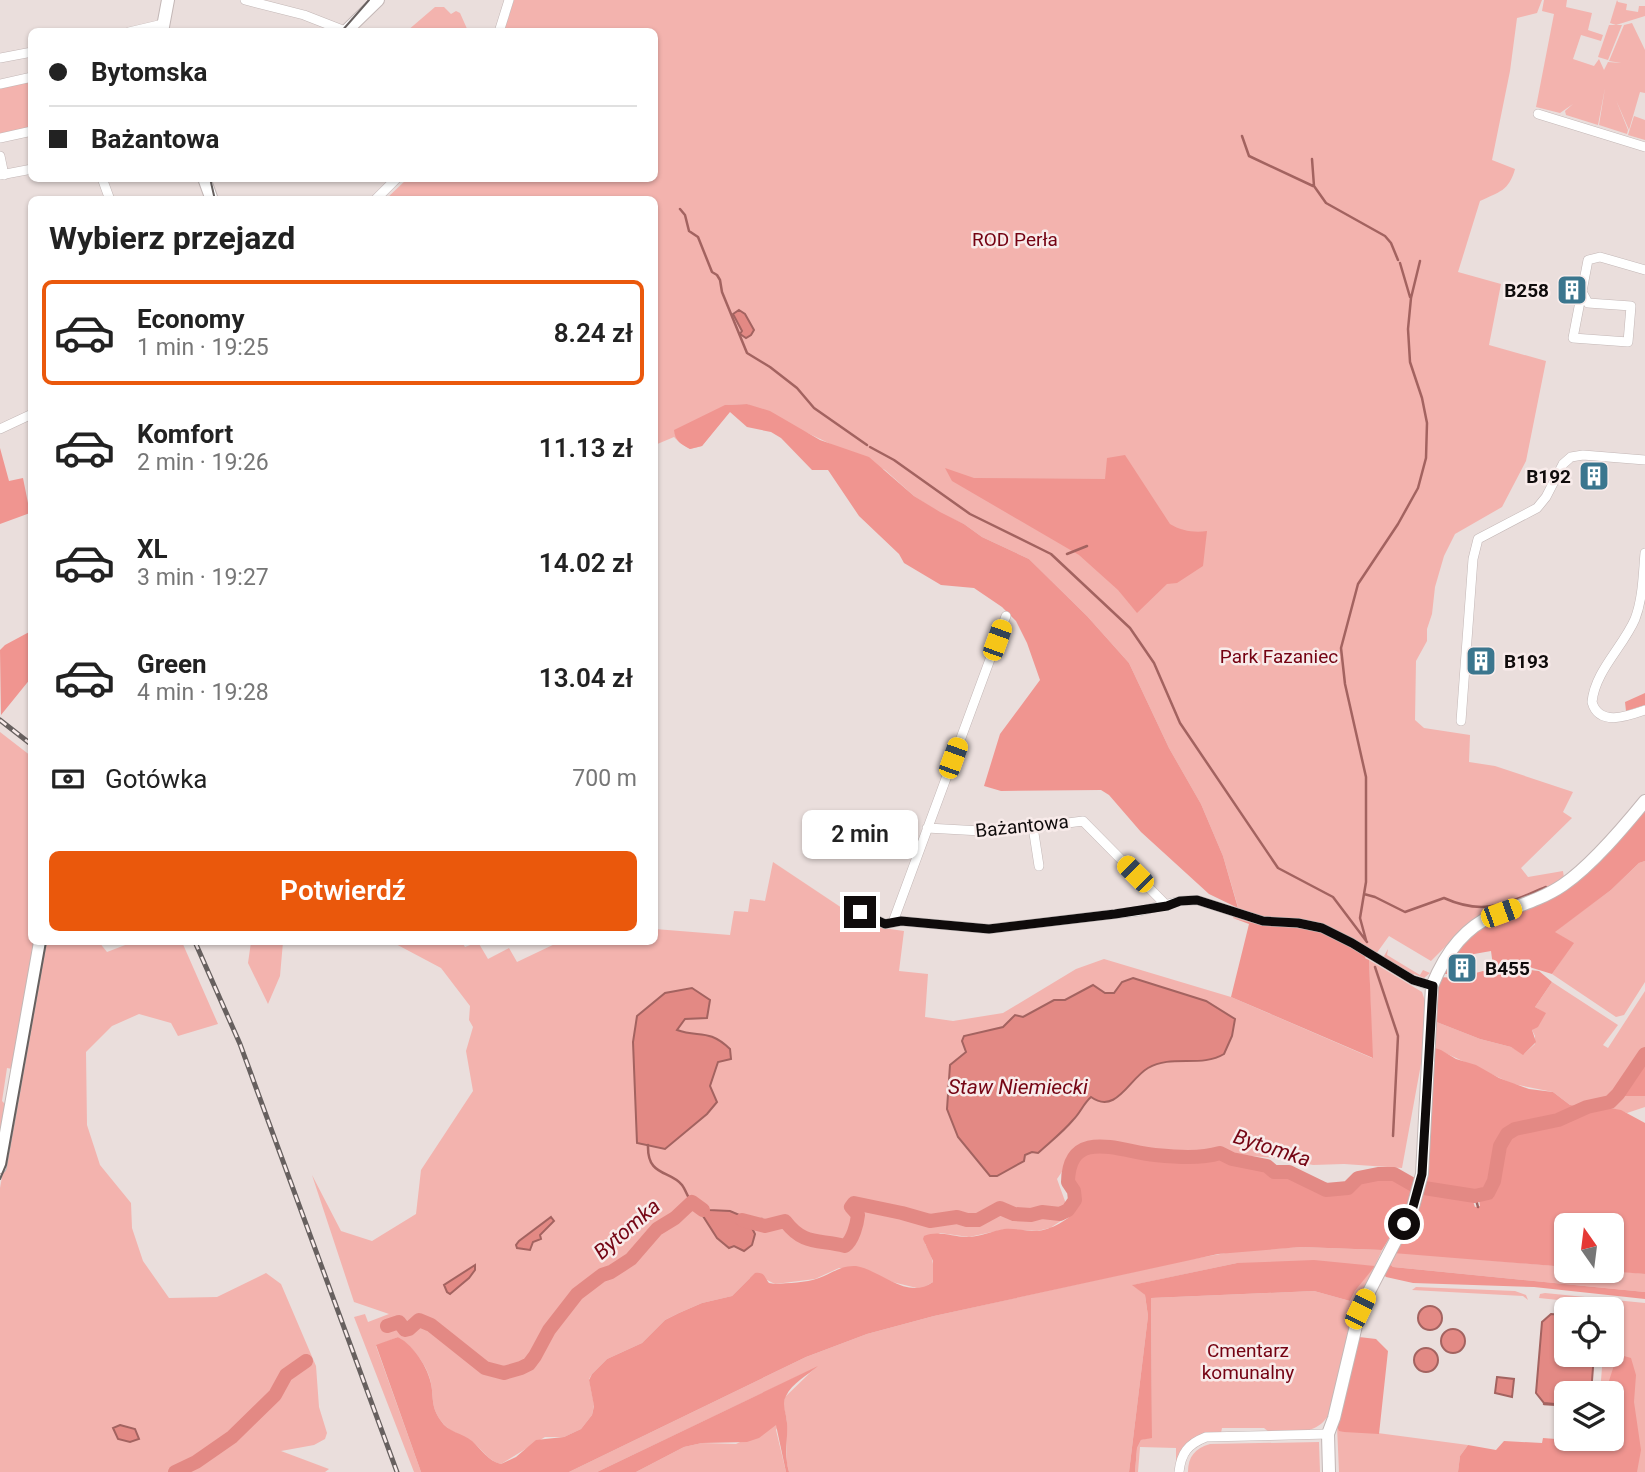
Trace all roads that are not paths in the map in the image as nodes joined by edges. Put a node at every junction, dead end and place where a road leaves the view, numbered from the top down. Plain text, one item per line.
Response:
1 (168, 0) edge
2 (245, 0) edge
3 (378, 0) edge
4 (509, 0) edge
5 (257, 2) edge
6 (162, 28) edge
7 (337, 28) edge
8 (348, 28) edge
9 (500, 28) edge
10 (28, 53) edge
11 (0, 58) edge
12 (28, 78) edge
13 (0, 84) edge
14 (1538, 114) dead end
15 (28, 132) edge
16 (0, 138) edge
17 (1645, 147) edge
18 (0, 156) edge
19 (28, 170) edge
20 (2, 175) edge
21 (393, 182) edge
22 (379, 196) edge
23 (1645, 270) edge
24 (1582, 292) junction
25 (28, 416) edge
26 (0, 429) edge
27 (1645, 460) edge
28 (1645, 553) edge
29 (1006, 616) dead end
30 (1645, 710) edge
31 (1461, 721) dead end
32 (1645, 801) edge
33 (1033, 827) junction
34 (927, 828) junction
35 (1039, 866) dead end
36 (1167, 906) junction
37 (860, 912) dead end
38 (893, 922) junction
39 (39, 945) edge
40 (1433, 986) junction
41 (2, 1145) edge
42 (0, 1167) edge
43 (1322, 1434) junction
44 (1180, 1472) edge
45 (1329, 1472) edge

1 - 6 street
2 - 5 street
3 - 8 street
4 - 9 street
5 - 7 street
10 - 11 street
12 - 13 street
14 - 17 street
15 - 16 street
18 - 20 street
19 - 20 street
21 - 22 street
23 - 24 street
24 - 24 street
25 - 26 street
27 - 31 street
28 - 30 street
29 - 34 street
32 - 40 street
33 - 34 street, Bażantowa
33 - 35 street
33 - 36 street, Bażantowa
34 - 38 street
36 - 38 street
36 - 40 street
37 - 38 street
39 - 41 street
40 - 43 street
41 - 42 street
43 - 44 street
43 - 45 street

